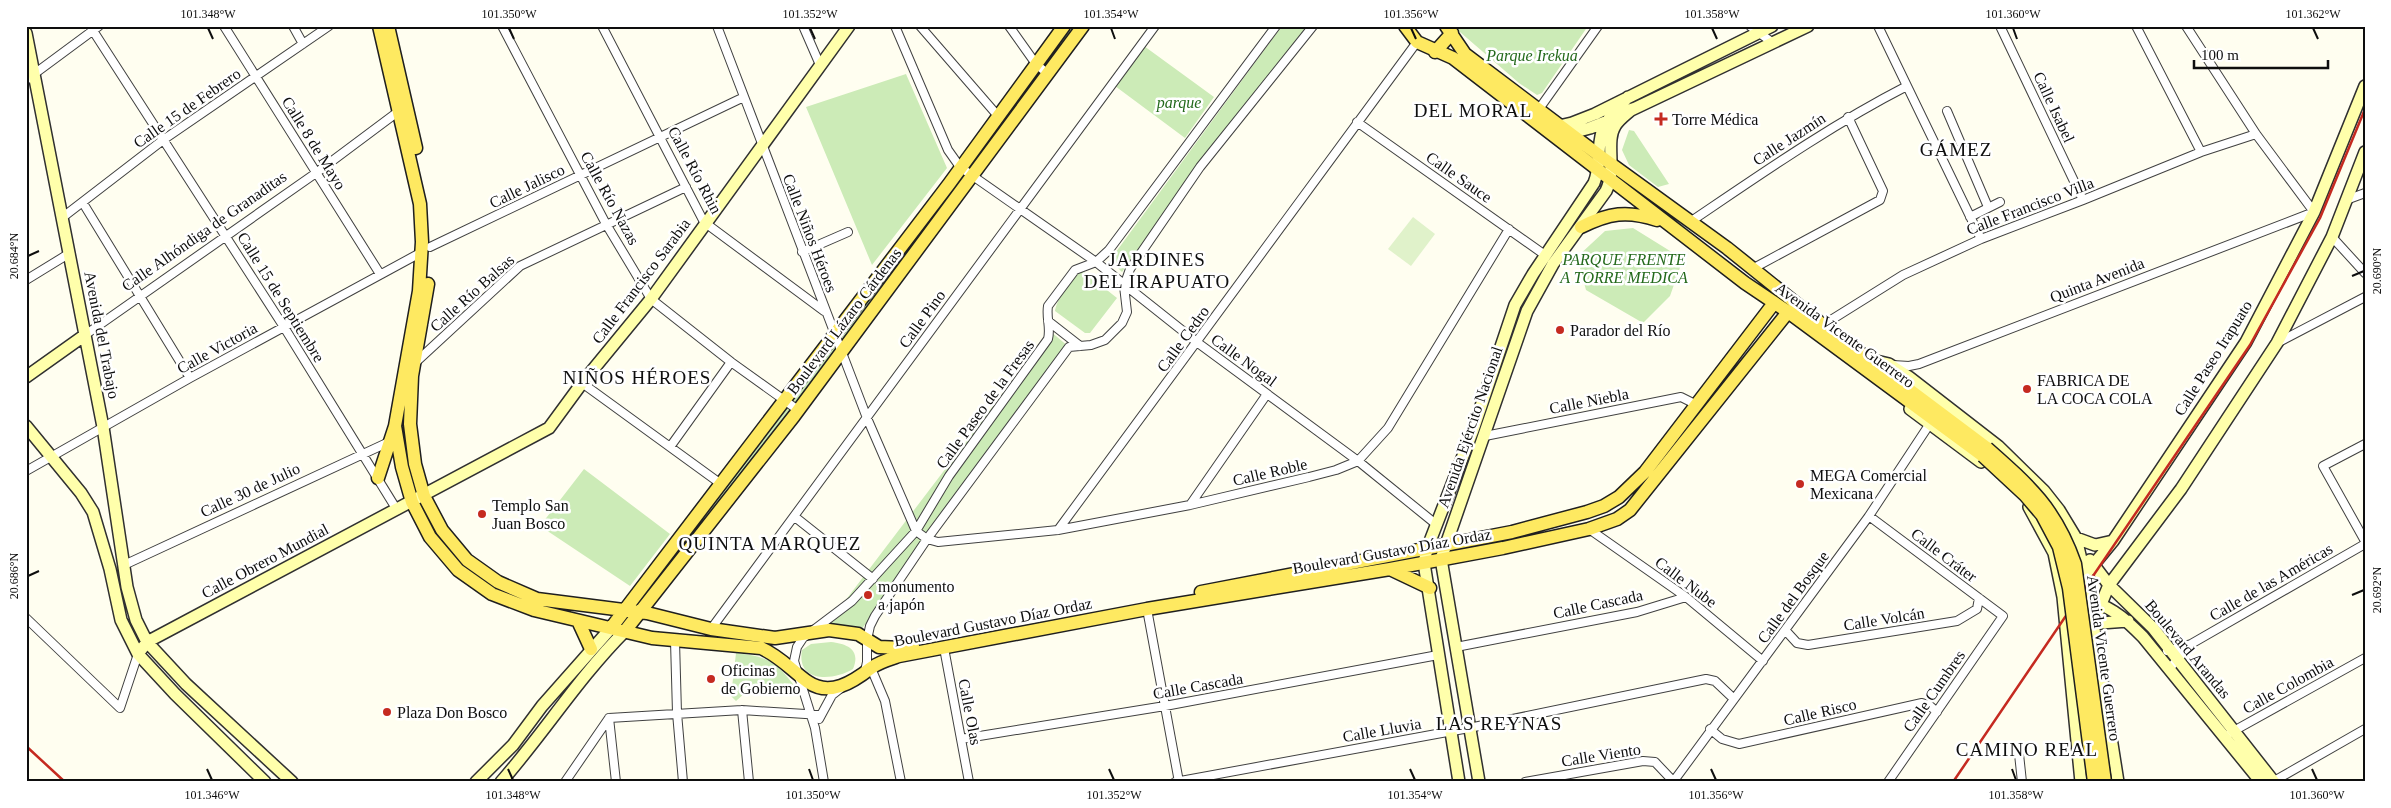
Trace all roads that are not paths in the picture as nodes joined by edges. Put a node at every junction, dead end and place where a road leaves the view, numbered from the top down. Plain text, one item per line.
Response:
1 (224, 26) edge
2 (293, 26) edge
3 (329, 26) edge
4 (379, 26) edge
5 (388, 26) edge
6 (502, 26) edge
7 (602, 26) edge
8 (717, 26) edge
9 (803, 26) edge
10 (849, 26) edge
11 (895, 26) edge
12 (920, 26) edge
13 (1009, 26) edge
14 (1064, 26) edge
15 (1083, 26) edge
16 (1155, 26) edge
17 (1276, 26) edge
18 (1313, 26) edge
19 (1598, 26) edge
20 (1772, 26) edge
21 (1808, 26) edge
22 (1878, 26) edge
23 (2000, 26) edge
24 (2136, 26) edge
25 (2186, 26) edge
26 (1406, 27) edge
27 (94, 28) edge
28 (1755, 29) edge
29 (1449, 30) edge
30 (26, 33) edge
31 (1418, 42) junction
32 (1773, 43) junction
33 (303, 44) junction
34 (1435, 52) junction
35 (1036, 64) junction
36 (820, 65) junction
37 (1048, 74) junction
38 (30, 77) edge
39 (255, 77) junction
40 (1907, 86) junction
41 (2365, 86) edge
42 (744, 97) junction
43 (1628, 97) junction
44 (1540, 109) junction
45 (1632, 109) junction
46 (400, 111) junction
47 (1947, 111) dead end
48 (998, 116) junction
49 (1848, 117) junction
50 (1609, 121) junction
51 (1358, 122) junction
52 (1556, 131) junction
53 (1572, 134) junction
54 (2256, 134) junction
55 (661, 137) junction
56 (164, 140) junction
57 (762, 146) junction
58 (2201, 152) junction
59 (2365, 152) edge
60 (1600, 156) junction
61 (1612, 165) junction
62 (960, 167) junction
63 (1598, 172) junction
64 (316, 173) junction
65 (581, 175) junction
66 (973, 176) junction
67 (1611, 181) junction
68 (686, 187) junction
69 (2365, 193) edge
70 (2082, 200) junction
71 (2346, 200) junction
72 (2000, 202) dead end
73 (82, 203) junction
74 (1988, 207) junction
75 (1020, 208) junction
76 (2314, 212) junction
77 (63, 216) junction
78 (1970, 217) junction
79 (704, 222) junction
80 (1690, 222) junction
81 (1667, 223) junction
82 (606, 224) junction
83 (1581, 227) junction
84 (1509, 229) junction
85 (848, 232) dead end
86 (225, 235) junction
87 (2332, 237) junction
88 (1980, 239) junction
89 (426, 249) junction
90 (802, 252) junction
91 (70, 253) junction
92 (1545, 255) junction
93 (1096, 262) junction
94 (1752, 269) junction
95 (2365, 273) edge
96 (380, 274) junction
97 (26, 280) edge
98 (1124, 286) junction
99 (139, 296) junction
100 (2365, 297) edge
101 (651, 299) junction
102 (1774, 303) junction
103 (826, 312) junction
104 (1788, 312) junction
105 (1048, 321) junction
106 (1823, 325) junction
107 (284, 327) junction
108 (835, 333) junction
109 (85, 335) junction
110 (1198, 343) junction
111 (2277, 343) junction
112 (1080, 346) junction
113 (842, 351) junction
114 (1872, 360) junction
115 (416, 362) junction
116 (731, 362) junction
117 (1857, 364) junction
118 (1889, 364) junction
119 (26, 377) edge
120 (190, 378) junction
121 (582, 384) junction
122 (1267, 394) junction
123 (784, 400) junction
124 (1697, 406) junction
125 (798, 410) junction
126 (867, 418) junction
127 (1930, 425) junction
128 (26, 426) edge
129 (396, 426) junction
130 (103, 427) junction
131 (1485, 436) junction
132 (389, 442) junction
133 (2365, 444) edge
134 (670, 447) junction
135 (1985, 452) junction
136 (363, 453) junction
137 (51, 456) junction
138 (1358, 461) junction
139 (26, 471) edge
140 (378, 478) junction
141 (721, 484) junction
142 (418, 499) junction
143 (1190, 505) junction
144 (397, 510) junction
145 (1868, 516) junction
146 (795, 517) junction
147 (1437, 525) junction
148 (1589, 529) junction
149 (1058, 530) junction
150 (916, 531) junction
151 (927, 539) junction
152 (2113, 540) junction
153 (2365, 542) edge
154 (2077, 544) junction
155 (1446, 545) junction
156 (1427, 549) junction
157 (2055, 557) junction
158 (1441, 559) junction
159 (1424, 563) junction
160 (124, 565) junction
161 (2094, 566) junction
162 (1390, 569) junction
163 (2085, 575) junction
164 (873, 579) junction
165 (2109, 585) junction
166 (1430, 588) junction
167 (1686, 597) junction
168 (2063, 597) junction
169 (1979, 598) junction
170 (2095, 603) junction
171 (1147, 609) junction
172 (624, 611) junction
173 (640, 613) junction
174 (2003, 616) joint
175 (26, 618) edge
176 (2128, 621) junction
177 (579, 623) junction
178 (2093, 623) junction
179 (611, 628) junction
180 (2067, 628) junction
181 (711, 629) junction
182 (625, 631) junction
183 (814, 631) junction
184 (1786, 631) junction
185 (867, 640) junction
186 (675, 641) junction
187 (147, 642) junction
188 (2191, 644) junction
189 (1456, 647) junction
190 (944, 648) junction
191 (591, 649) junction
192 (2170, 650) junction
193 (138, 654) junction
194 (1438, 655) junction
195 (2158, 656) junction
196 (2365, 658) edge
197 (2179, 660) junction
198 (1763, 661) junction
199 (2169, 669) junction
200 (868, 672) junction
201 (798, 673) junction
202 (186, 684) junction
203 (844, 686) junction
204 (175, 694) junction
205 (1734, 699) junction
206 (1165, 706) junction
207 (742, 710) junction
208 (1937, 712) junction
209 (676, 713) junction
210 (810, 714) junction
211 (822, 715) junction
212 (609, 718) junction
213 (814, 728) junction
214 (1469, 728) junction
215 (1710, 729) junction
216 (2365, 729) edge
217 (2235, 730) junction
218 (1450, 732) junction
219 (2224, 737) junction
220 (961, 739) junction
221 (2019, 754) dead end
222 (2022, 778) edge
223 (1177, 781) edge
224 (1673, 781) edge
225 (265, 782) edge
226 (292, 782) edge
227 (476, 782) edge
228 (501, 782) edge
229 (565, 782) edge
230 (616, 782) edge
231 (683, 782) edge
232 (749, 782) edge
233 (824, 782) edge
234 (901, 782) edge
235 (969, 782) edge
236 (1459, 782) edge
237 (1480, 782) edge
238 (1525, 782) edge
239 (1888, 782) edge
240 (2016, 782) edge
241 (2081, 782) edge
242 (2094, 782) edge
243 (2105, 782) edge
244 (2118, 782) edge
245 (2261, 782) edge
246 (2274, 782) edge

1 - 39 street, Calle 8 de Mayo
2 - 33 street
3 - 33 street, Calle 15 de Febrero
4 - 46 main road, Boulevard Gustavo Díaz Ordaz
5 - 89 main road, Boulevard Gustavo Díaz Ordaz
6 - 65 street, Calle Río Nazas
7 - 55 street, Calle Río Rhin
8 - 42 street, Calle Niños Héroes
9 - 36 street
10 - 36 main road, Calle Francisco Sarabia
11 - 62 street
12 - 48 street
13 - 35 street
14 - 35 main road, Boulevard Lázaro Cárdenas
15 - 37 main road, Boulevard Lázaro Cárdenas
16 - 75 street, Calle Pino
17 - 93 street, Calle Paseo de la Fresas
18 - 98 street
19 - 44 street
20 - 28 main road
21 - 32 main road
22 - 40 street
23 - 70 street, Calle Isabel
24 - 58 street
25 - 54 street
26 - 31 main road, Avenida Vicente Guerrero
27 - 38 street
27 - 56 street, Calle 15 de Septiembre
28 - 32 street
28 - 43 main road
29 - 34 main road
29 - 44 main road, Avenida Vicente Guerrero
30 - 38 main road, Avenida del Trabajo
31 - 34 main road, Avenida Vicente Guerrero
31 - 51 street, Calle Cedro
32 - 45 main road
33 - 39 street, Calle 15 de Febrero
34 - 52 main road, Avenida Vicente Guerrero
35 - 37 street
35 - 48 main road, Boulevard Lázaro Cárdenas
36 - 57 main road, Calle Francisco Sarabia
37 - 66 main road, Boulevard Lázaro Cárdenas
38 - 77 main road, Avenida del Trabajo
39 - 56 street, Calle 15 de Febrero
39 - 64 street, Calle 8 de Mayo
40 - 49 street, Calle Jazmín
40 - 78 street
41 - 76 main road, Calle Paseo Irapuato
42 - 55 street, Calle Jalisco
42 - 57 street, Calle Niños Héroes
43 - 50 main road
43 - 52 main road
44 - 52 main road, Avenida Vicente Guerrero
45 - 50 main road
45 - 61 main road, Avenida Ejército Nacional
46 - 64 street, Calle Alhóndiga de Granaditas
46 - 89 main road, Boulevard Gustavo Díaz Ordaz
47 - 74 street
48 - 62 main road, Boulevard Lázaro Cárdenas
49 - 80 street, Calle Jazmín
49 - 94 street
50 - 53 main road
50 - 60 main road
51 - 84 street, Calle Sauce
51 - 110 street, Calle Cedro
52 - 53 main road, Avenida Vicente Guerrero
52 - 63 main road, Avenida Vicente Guerrero
53 - 60 main road, Avenida Vicente Guerrero
54 - 58 street, Calle Francisco Villa
54 - 76 street
55 - 65 street, Calle Jalisco
55 - 68 street, Calle Río Rhin
56 - 73 street, Calle 15 de Febrero
56 - 86 street, Calle 15 de Septiembre
57 - 79 main road, Calle Francisco Sarabia
57 - 90 street, Calle Niños Héroes
58 - 70 street, Calle Francisco Villa
59 - 71 main road
60 - 61 main road, Avenida Vicente Guerrero
60 - 63 main road
61 - 67 main road, Avenida Ejército Nacional
61 - 80 main road, Avenida Vicente Guerrero
62 - 66 street, Calle Nogal
62 - 108 main road, Boulevard Lázaro Cárdenas
63 - 67 main road, Avenida Vicente Guerrero
63 - 92 main road, Avenida Ejército Nacional
64 - 86 street, Calle Alhóndiga de Granaditas
64 - 96 street, Calle 8 de Mayo
65 - 82 street, Calle Río Nazas
65 - 89 street, Calle Jalisco
66 - 75 street, Calle Nogal
66 - 113 main road, Boulevard Lázaro Cárdenas
67 - 81 main road, Avenida Vicente Guerrero
67 - 83 main road, Avenida Ejército Nacional
68 - 79 street, Calle Río Rhin
68 - 82 street, Calle Río Balsas
69 - 71 street
70 - 88 street, Calle Francisco Villa
71 - 87 main road
72 - 74 street
73 - 77 street, Calle 15 de Febrero
73 - 99 street
74 - 78 street
75 - 93 street, Calle Nogal
75 - 126 street, Calle Pino
76 - 118 street, Quinta Avenida
76 - 152 main road, Calle Paseo Irapuato
77 - 91 main road, Avenida del Trabajo
78 - 88 street
79 - 101 main road, Calle Francisco Sarabia
79 - 103 street, Calle Río Rhin
80 - 94 main road, Avenida Vicente Guerrero
81 - 83 main road
81 - 102 main road, Avenida Vicente Guerrero
82 - 101 street, Calle Río Nazas
82 - 115 street, Calle Río Balsas
83 - 131 main road, Avenida Ejército Nacional
84 - 92 street, Calle Sauce
84 - 138 street, Calle Roble
85 - 90 street
86 - 99 street, Calle Alhóndiga de Granaditas
86 - 107 street, Calle 15 de Septiembre
87 - 95 street
87 - 111 main road
88 - 106 street, Calle Francisco Villa
89 - 96 street, Calle Victoria
89 - 115 main road, Boulevard Gustavo Díaz Ordaz
89 - 129 main road, Boulevard Gustavo Díaz Ordaz
90 - 103 street, Calle Niños Héroes
91 - 97 street
91 - 109 main road, Avenida del Trabajo
92 - 147 main road, Avenida Ejército Nacional
93 - 98 street, Calle Nogal
93 - 105 street, Calle Paseo de la Fresas
94 - 106 main road, Avenida Vicente Guerrero
96 - 107 street, Calle Victoria
98 - 110 street, Calle Nogal
98 - 112 street, Calle Paseo de la Fresas
99 - 109 street, Calle Alhóndiga de Granaditas
99 - 120 street
100 - 111 street
101 - 116 street, Calle Río Nazas
101 - 121 main road, Calle Francisco Sarabia
102 - 104 main road, Avenida Vicente Guerrero
102 - 124 main road, Boulevard Gustavo Díaz Ordaz
103 - 108 street, Calle Niños Héroes
104 - 117 main road, Avenida Vicente Guerrero
104 - 148 main road, Boulevard Gustavo Díaz Ordaz
105 - 112 street
105 - 150 street, Calle Paseo de la Fresas
106 - 114 main road, Avenida Vicente Guerrero
107 - 120 street, Calle Victoria
107 - 136 street, Calle 15 de Septiembre
108 - 113 street, Calle Niños Héroes
108 - 123 main road, Boulevard Lázaro Cárdenas
109 - 119 main road, Calle Alhóndiga de Granaditas
109 - 130 main road, Avenida del Trabajo
110 - 122 street, Calle Nogal
110 - 149 street, Calle Cedro
111 - 165 main road
112 - 151 street, Calle Paseo de la Fresas
113 - 125 main road, Boulevard Lázaro Cárdenas
113 - 126 street, Calle Niños Héroes
114 - 118 main road
114 - 135 main road, Avenida Vicente Guerrero
115 - 142 main road, Boulevard Gustavo Díaz Ordaz
116 - 123 street, Calle Río Nazas
116 - 134 street
117 - 127 main road
117 - 135 main road, Avenida Vicente Guerrero
118 - 154 main road, Boulevard Arandas
120 - 130 street, Calle Victoria
121 - 134 street
121 - 142 main road, Calle Francisco Sarabia
122 - 138 street, Calle Nogal
122 - 143 street
123 - 125 street, Calle Río Nazas
123 - 141 main road, Boulevard Lázaro Cárdenas
124 - 131 street, Calle Niebla
124 - 155 main road, Boulevard Gustavo Díaz Ordaz
125 - 173 main road, Boulevard Lázaro Cárdenas
126 - 146 street, Calle Pino
126 - 150 street, Calle Niños Héroes
127 - 145 street, Calle del Bosque
127 - 157 main road
128 - 137 main road
129 - 132 main road
129 - 142 main road, Boulevard Gustavo Díaz Ordaz
130 - 137 street, Calle Victoria
130 - 160 main road, Avenida del Trabajo
131 - 155 main road, Avenida Ejército Nacional
132 - 136 street, Calle 30 de Julio
132 - 140 main road
133 - 153 street
134 - 141 street
135 - 242 main road, Avenida Vicente Guerrero, bridge
135 - 243 main road, Avenida Vicente Guerrero, bridge
136 - 140 street, Calle 15 de Septiembre
136 - 160 street, Calle 30 de Julio
137 - 139 street, Calle Victoria
137 - 193 main road
138 - 143 street, Calle Roble
138 - 147 street, Calle Nogal
140 - 144 street, Calle 15 de Septiembre
141 - 172 main road, Boulevard Lázaro Cárdenas
142 - 144 main road, Calle Obrero Mundial
142 - 172 main road, Boulevard Gustavo Díaz Ordaz
142 - 177 main road, Boulevard Gustavo Díaz Ordaz
143 - 149 street, Calle Roble
144 - 187 main road, Calle Obrero Mundial
145 - 169 street, Calle Cráter
145 - 184 street, Calle del Bosque
146 - 164 street
146 - 181 street, Calle Pino
147 - 156 main road, Avenida Ejército Nacional
148 - 158 main road, Boulevard Gustavo Díaz Ordaz
148 - 167 street, Calle Nube
149 - 151 street, Calle Roble
150 - 151 street
150 - 164 street, Calle Paseo de la Fresas
151 - 185 street, Calle Paseo de la Fresas
152 - 154 main road
152 - 161 main road, Calle Paseo Irapuato
153 - 188 street, Calle de las Américas
154 - 157 main road
154 - 161 main road, Boulevard Arandas
154 - 163 main road
155 - 156 main road, Boulevard Gustavo Díaz Ordaz
155 - 158 main road, Avenida Ejército Nacional
156 - 159 main road, Avenida Ejército Nacional
156 - 185 main road, Boulevard Gustavo Díaz Ordaz
157 - 168 main road
158 - 159 main road, Boulevard Gustavo Díaz Ordaz
158 - 189 main road, Avenida Ejército Nacional
159 - 162 main road, Boulevard Gustavo Díaz Ordaz
159 - 166 main road, Avenida Ejército Nacional
160 - 187 main road, Avenida del Trabajo
161 - 163 main road, Calle Paseo Irapuato
161 - 165 main road, Boulevard Arandas
162 - 166 main road
162 - 171 main road, Boulevard Gustavo Díaz Ordaz
163 - 168 main road, Calle Paseo Irapuato
163 - 170 main road
164 - 183 street, Calle Paseo de la Fresas
165 - 170 main road
165 - 192 main road, Boulevard Arandas
166 - 194 main road, Avenida Ejército Nacional
167 - 189 street, Calle Cascada
167 - 198 street, Calle Nube
168 - 170 main road, Boulevard Arandas
168 - 180 main road
169 - 174 street, Calle Cráter
169 - 184 street, Calle Volcán
170 - 176 main road, Boulevard Arandas
170 - 178 main road
171 - 190 main road, Boulevard Gustavo Díaz Ordaz
171 - 206 street
172 - 173 main road, Boulevard Gustavo Díaz Ordaz
172 - 179 main road, Boulevard Lázaro Cárdenas
173 - 181 main road, Boulevard Gustavo Díaz Ordaz
173 - 182 main road, Boulevard Lázaro Cárdenas
174 - 208 street, Calle Cumbres
175 - 193 street
176 - 178 main road
176 - 195 main road, Boulevard Arandas
177 - 179 main road, Boulevard Gustavo Díaz Ordaz
177 - 191 main road
178 - 180 main road
178 - 244 main road
179 - 182 main road, Boulevard Gustavo Díaz Ordaz
179 - 191 main road
180 - 241 main road
181 - 183 main road, Boulevard Gustavo Díaz Ordaz
182 - 186 main road, Boulevard Gustavo Díaz Ordaz
182 - 228 main road
183 - 185 main road, Boulevard Gustavo Díaz Ordaz
183 - 201 street, Calle Paseo de la Fresas
184 - 198 street, Calle del Bosque
185 - 200 street, Calle Paseo de la Fresas
186 - 201 main road, Boulevard Gustavo Díaz Ordaz
186 - 209 street
187 - 193 main road, Calle Obrero Mundial
187 - 202 main road
188 - 192 street, Calle de las Américas
188 - 197 street, Calle de las Américas
189 - 214 main road, Avenida Ejército Nacional
190 - 200 main road, Boulevard Gustavo Díaz Ordaz
190 - 220 street, Calle Olas
191 - 227 main road
192 - 195 street, Calle de las Américas
192 - 197 main road, Boulevard Arandas
193 - 204 main road
194 - 206 street, Calle Cascada
194 - 218 main road, Avenida Ejército Nacional
195 - 199 main road, Boulevard Arandas
196 - 217 street, Calle Colombia
197 - 199 street, Calle de las Américas
197 - 217 main road, Boulevard Arandas
198 - 205 street, Calle del Bosque
199 - 219 main road, Boulevard Arandas
200 - 203 main road, Boulevard Gustavo Díaz Ordaz
200 - 234 street
201 - 203 main road, Boulevard Gustavo Díaz Ordaz
201 - 210 street, Calle Paseo de la Fresas
202 - 204 main road
202 - 226 main road
203 - 211 street
204 - 225 main road
205 - 214 street, Calle Lluvia
205 - 215 street, Calle del Bosque
206 - 220 street, Calle Cascada
206 - 223 street
207 - 209 street
207 - 210 street
207 - 232 street
208 - 215 street, Calle Risco
208 - 239 street, Calle Cumbres
209 - 212 street
209 - 231 street
210 - 211 street
210 - 213 street, Calle Paseo de la Fresas
211 - 213 street
212 - 229 street
212 - 230 street
213 - 233 street, Calle Paseo de la Fresas
214 - 218 street, Calle Lluvia
214 - 237 main road, Avenida Ejército Nacional
215 - 224 street, Calle del Bosque
216 - 246 street
217 - 219 street, Calle Colombia
217 - 246 main road, Boulevard Arandas
218 - 223 street, Calle Lluvia
218 - 236 main road, Avenida Ejército Nacional
219 - 245 main road, Boulevard Arandas
220 - 235 street, Calle Olas
221 - 222 street
222 - 240 street
224 - 238 street, Calle Viento

